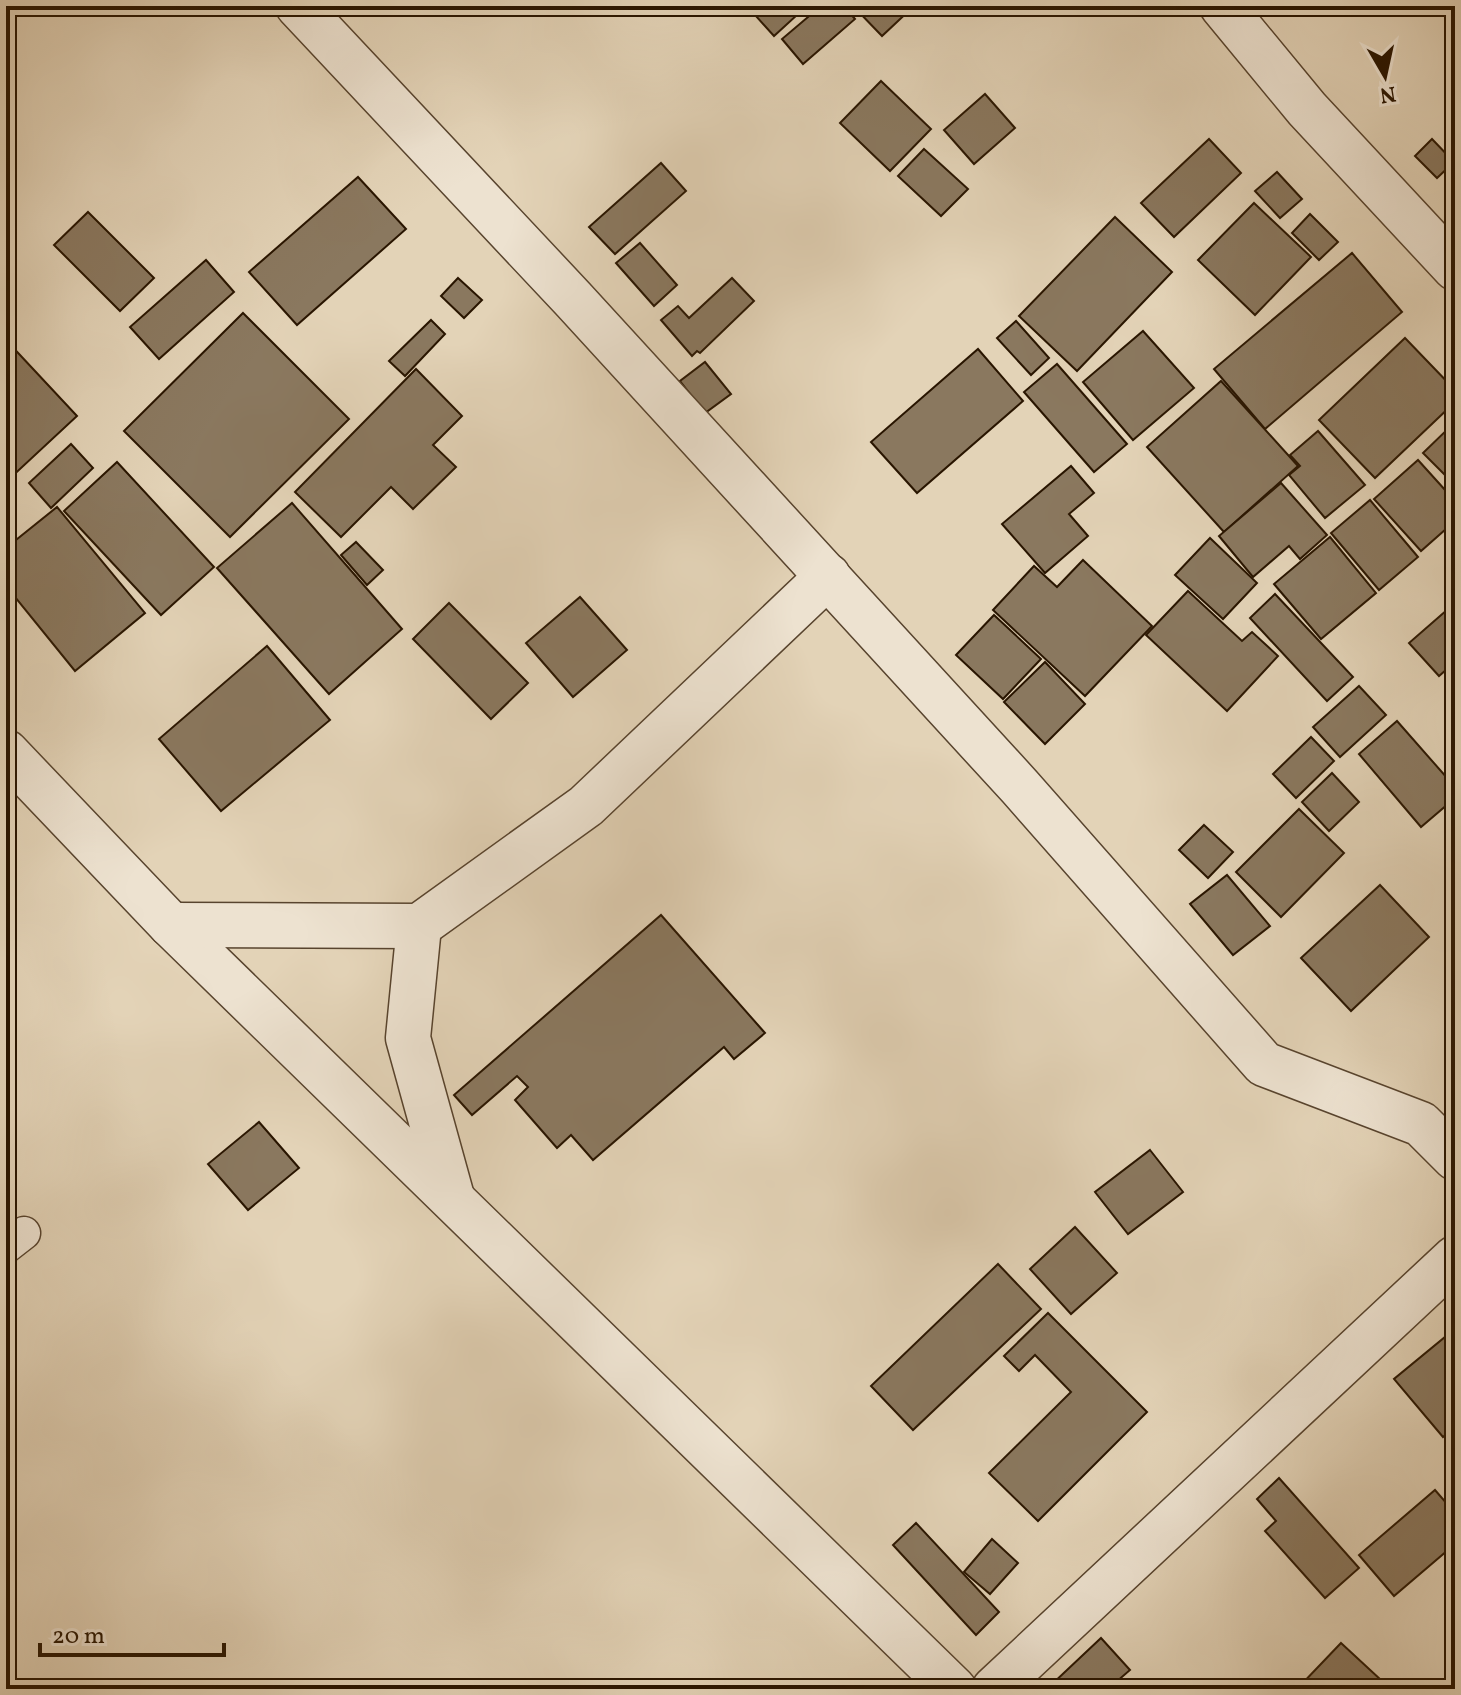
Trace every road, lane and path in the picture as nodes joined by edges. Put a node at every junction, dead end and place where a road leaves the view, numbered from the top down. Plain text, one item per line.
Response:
1 (298, 6) edge
2 (1222, 6) edge
3 (1455, 268) edge
4 (828, 576) junction
5 (6, 752) edge
6 (171, 925) junction
7 (419, 926) junction
8 (1455, 1158) edge
9 (453, 1199) junction
10 (1455, 1258) edge
11 (954, 1689) edge
12 (994, 1689) edge

1 - 4 street
2 - 3 street
4 - 7 street
4 - 8 street
5 - 6 street
6 - 7 street
6 - 9 street
7 - 9 street
9 - 11 street
10 - 12 street

